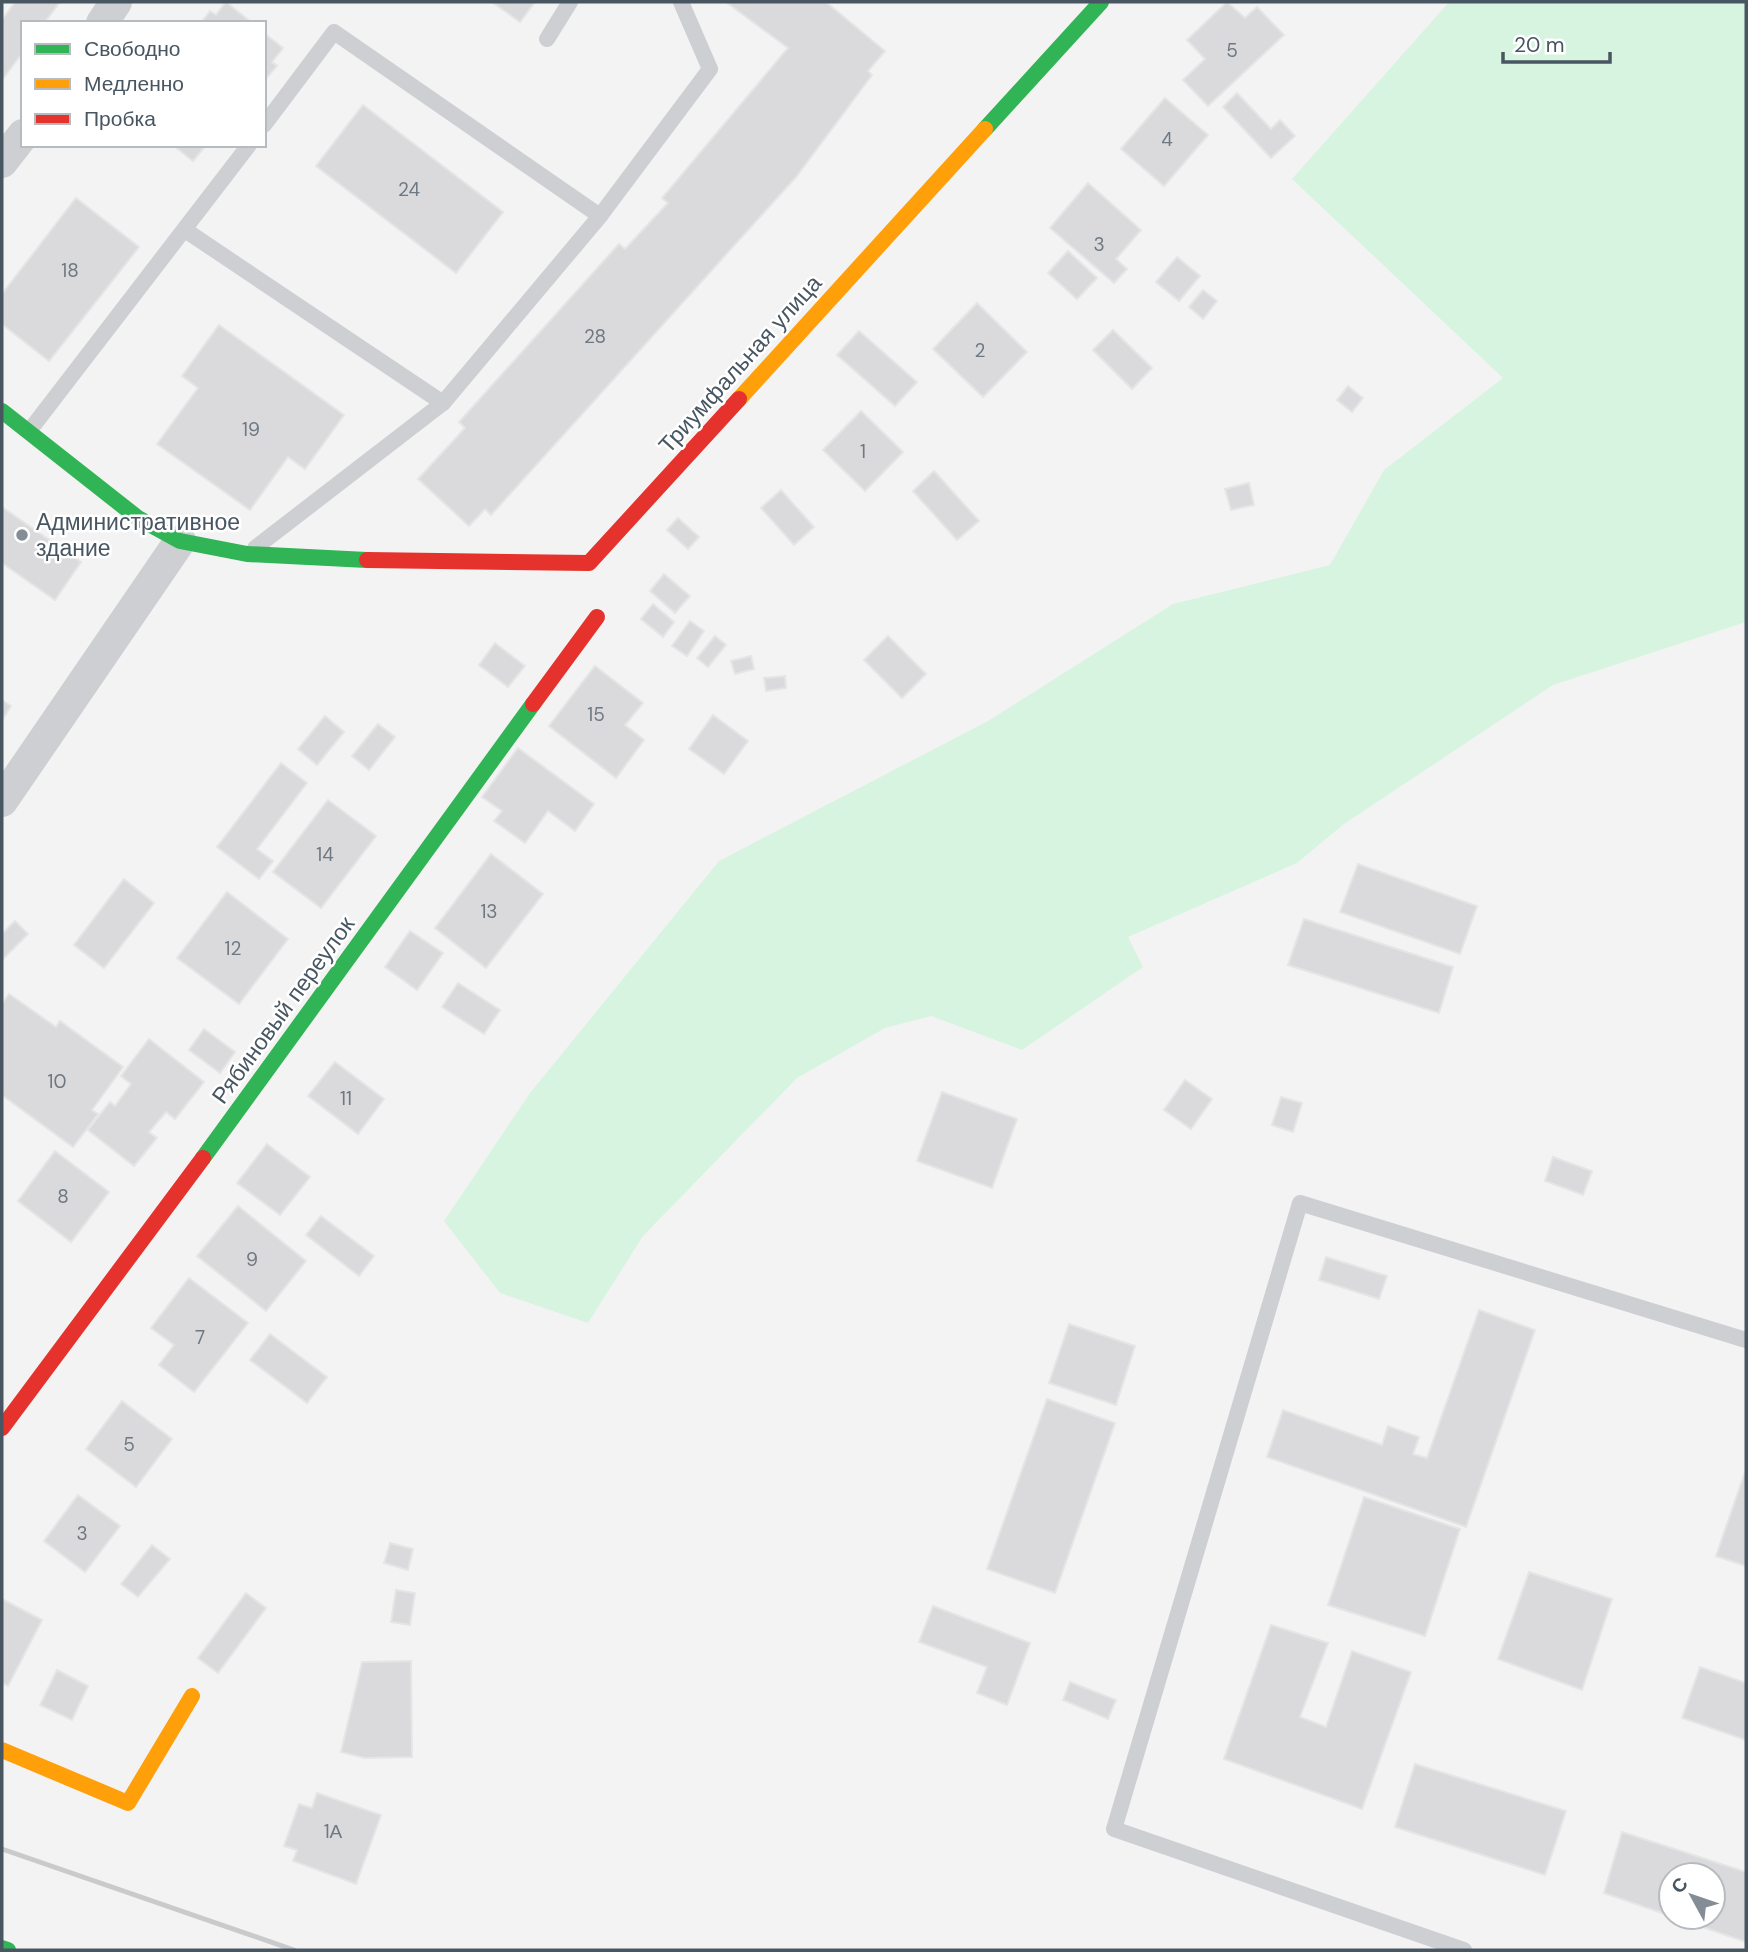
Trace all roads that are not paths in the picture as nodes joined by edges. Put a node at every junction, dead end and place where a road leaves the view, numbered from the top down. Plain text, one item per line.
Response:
1 (116, 2) edge
2 (570, 2) edge
3 (681, 2) edge
4 (1101, 2) edge
5 (103, 21) edge
6 (547, 39) dead end
7 (266, 122) edge
8 (21, 138) edge
9 (247, 147) edge
10 (2, 162) edge
11 (600, 216) junction
12 (185, 230) junction
13 (443, 403) junction
14 (2, 411) edge
15 (30, 430) junction
16 (180, 541) junction
17 (247, 554) junction
18 (597, 617) dead end
19 (2, 801) edge
20 (1746, 1340) edge
21 (2, 1428) edge
22 (192, 1696) dead end
23 (2, 1750) edge
24 (2, 1948) edge
25 (8, 1950) edge
26 (1464, 1950) edge

1 - 5 street
2 - 6 lane
3 - 11 lane
4 - 17 street, Триумфальная улица
7 - 11 lane
8 - 10 street
9 - 12 lane
11 - 13 lane
12 - 13 lane
12 - 15 lane
13 - 17 lane
14 - 15 street, Триумфальная улица
15 - 16 street, Триумфальная улица
16 - 17 street, Триумфальная улица
16 - 19 street
18 - 21 street, Рябиновый переулок
20 - 26 lane
22 - 23 street
24 - 25 street

